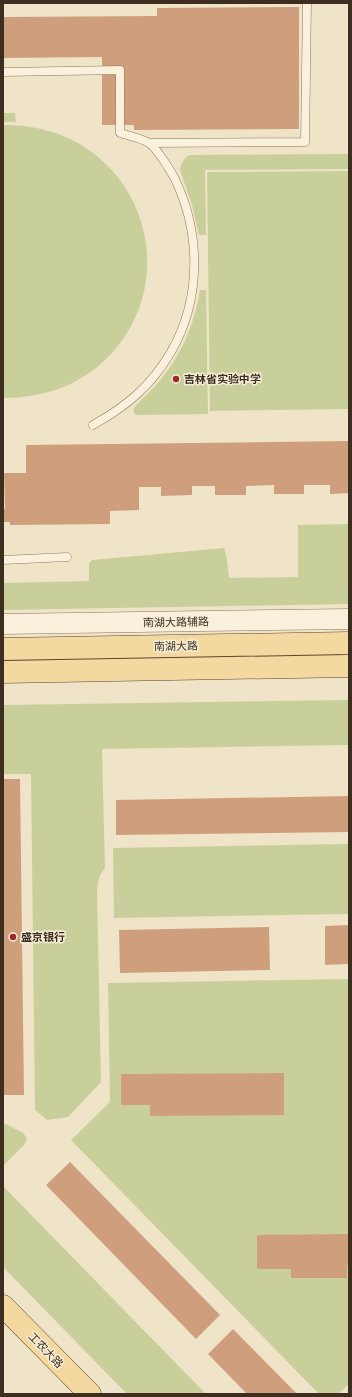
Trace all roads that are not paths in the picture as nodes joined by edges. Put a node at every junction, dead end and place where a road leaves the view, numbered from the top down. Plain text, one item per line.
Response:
1 (306, 3) edge
2 (3, 72) edge
3 (150, 143) junction
4 (92, 425) dead end
5 (67, 557) dead end
6 (3, 560) edge
7 (349, 619) edge
8 (3, 624) edge
9 (349, 643) edge
10 (3, 649) edge
11 (349, 666) edge
12 (3, 672) edge
13 (3, 1306) edge
14 (3, 1326) edge
15 (68, 1394) edge
16 (90, 1394) edge

1 - 3 lane
2 - 3 lane
3 - 4 lane
5 - 6 lane
7 - 8 street, 南湖大路辅路
9 - 10 main road, 南湖大路
11 - 12 main road
13 - 16 main road, 工农大路
14 - 15 main road, 工农大路

